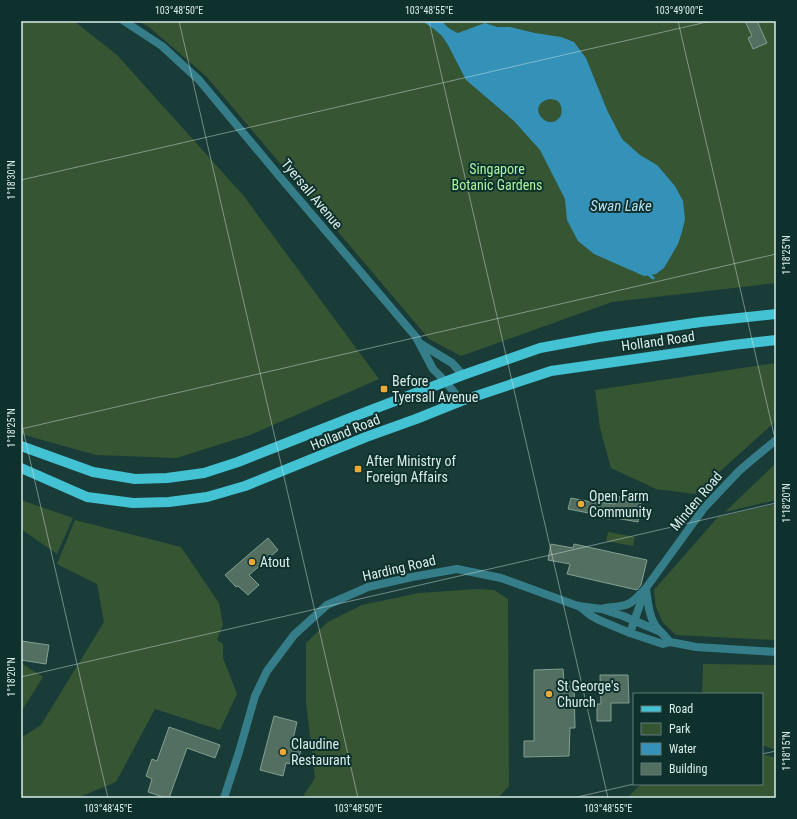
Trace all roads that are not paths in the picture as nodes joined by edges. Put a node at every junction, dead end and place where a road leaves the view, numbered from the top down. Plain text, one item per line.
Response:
1 (124, 21) edge
2 (776, 314) edge
3 (776, 340) edge
4 (421, 344) junction
5 (463, 375) junction
6 (446, 382) junction
7 (461, 401) junction
8 (776, 440) edge
9 (21, 446) edge
10 (21, 468) edge
11 (646, 588) junction
12 (578, 606) junction
13 (602, 609) junction
14 (634, 620) junction
15 (661, 632) junction
16 (630, 633) junction
17 (670, 642) junction
18 (776, 652) edge
19 (224, 798) edge

1 - 4 street, Tyersall Avenue
2 - 5 main road, Holland Road
3 - 7 main road, Holland Road
4 - 5 street
4 - 6 street, Tyersall Avenue
5 - 6 main road, Holland Road
6 - 7 street, Tyersall Avenue
6 - 9 main road, Holland Road
7 - 10 main road, Holland Road
8 - 11 street, Minden Road
11 - 13 street, Minden Road
11 - 14 street, Minden Road
11 - 15 street
12 - 13 street, Harding Road
12 - 16 street, Harding Road
12 - 19 street, Harding Road
13 - 14 street, Harding Road
14 - 15 street, Harding Road
14 - 16 street, Minden Road
15 - 17 street
16 - 17 street, Harding Road
17 - 18 street, Harding Road

